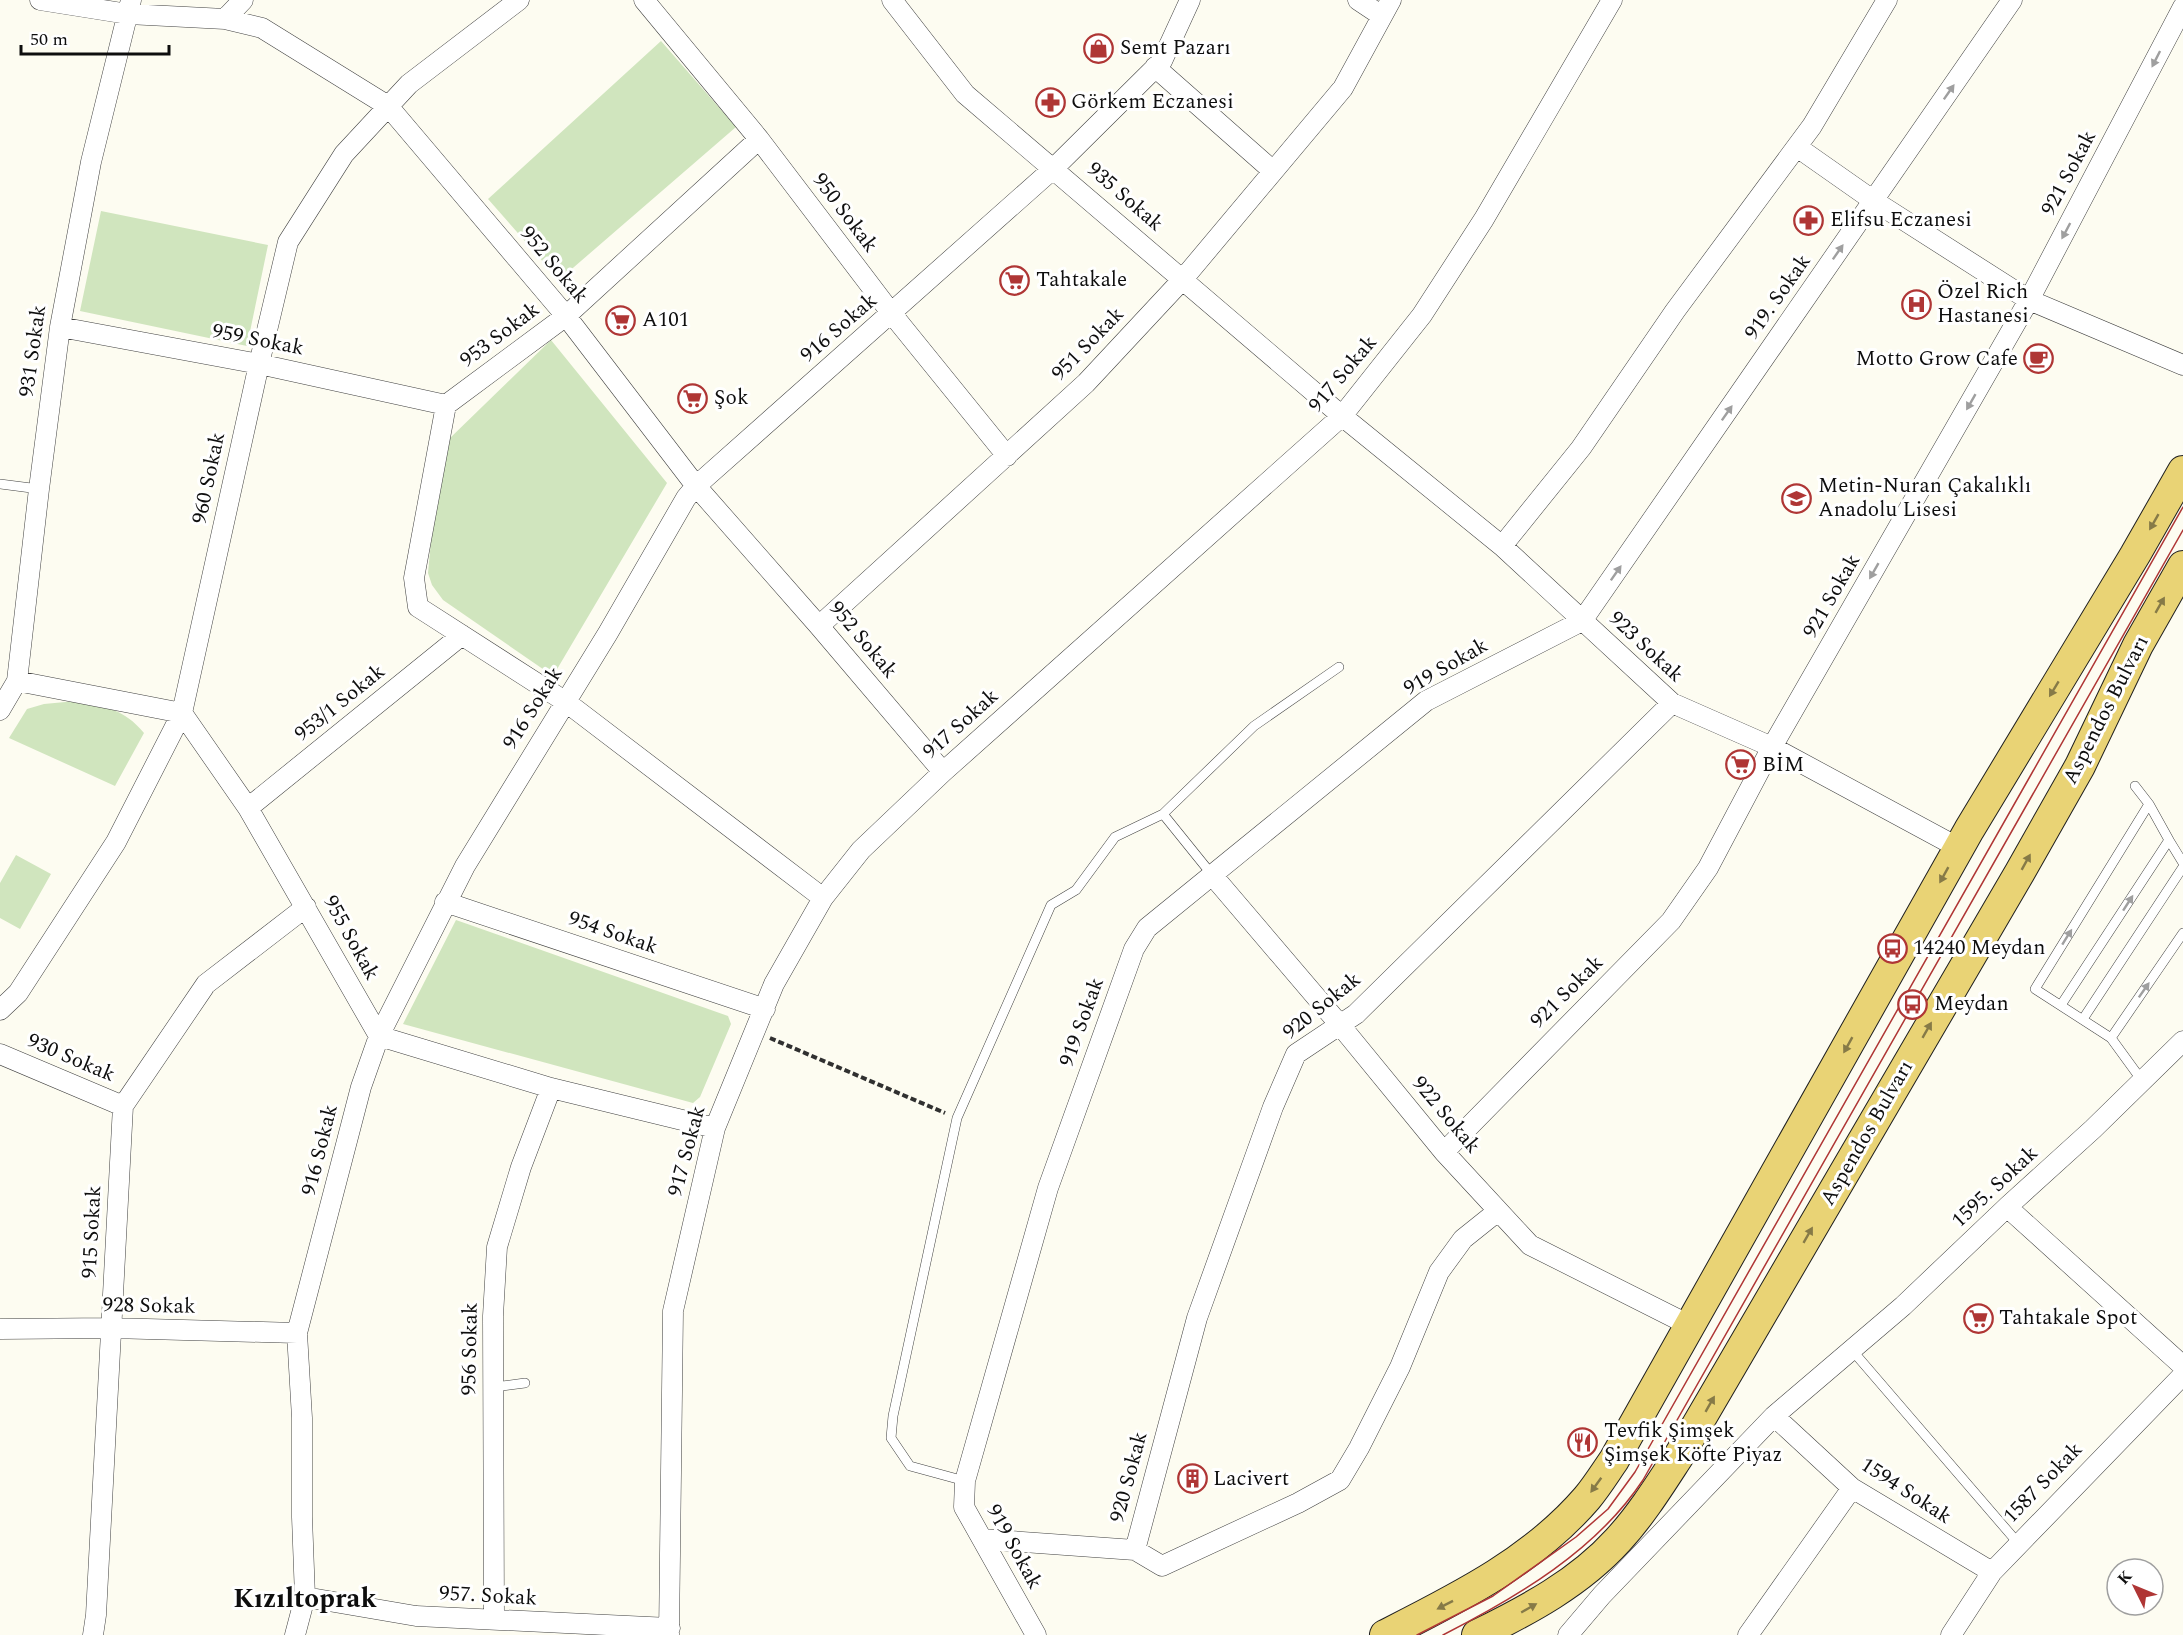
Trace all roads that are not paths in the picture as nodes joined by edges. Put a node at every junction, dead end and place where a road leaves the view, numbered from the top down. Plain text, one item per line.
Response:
1 (40, 0) edge
2 (243, 0) edge
3 (519, 0) edge
4 (644, 0) edge
5 (891, 0) edge
6 (1190, 0) edge
7 (1358, 0) edge
8 (1612, 0) edge
9 (1887, 0) edge
10 (2012, 0) edge
11 (130, 7) edge
12 (2183, 7) edge
13 (1387, 8) edge
14 (225, 19) junction
15 (1155, 67) junction
16 (388, 106) junction
17 (759, 139) junction
18 (1797, 147) junction
19 (1054, 168) junction
20 (1273, 171) junction
21 (1874, 201) junction
22 (1183, 279) junction
23 (2029, 300) junction
24 (892, 314) junction
25 (566, 316) junction
26 (60, 327) junction
27 (259, 364) junction
28 (2183, 366) edge
29 (446, 405) junction
30 (1342, 416) junction
31 (1007, 456) junction
32 (2183, 471) edge
33 (0, 484) edge
34 (696, 486) junction
35 (39, 489) junction
36 (1502, 546) junction
37 (2183, 566) edge
38 (1582, 621) junction
39 (819, 626) junction
40 (462, 635) junction
41 (1339, 667) dead end
42 (17, 681) junction
43 (566, 702) junction
44 (1672, 704) junction
45 (0, 710) edge
46 (182, 713) junction
47 (1772, 747) junction
48 (943, 772) junction
49 (2135, 786) dead end
50 (2149, 804) junction
51 (248, 808) junction
52 (1163, 814) junction
53 (2169, 840) junction
54 (1959, 848) junction
55 (2183, 863) edge
56 (2183, 867) edge
57 (1213, 876) junction
58 (823, 898) junction
59 (445, 902) junction
60 (306, 907) junction
61 (2183, 933) edge
62 (2061, 1005) junction
63 (765, 1009) junction
64 (0, 1010) edge
65 (2083, 1019) junction
66 (1340, 1025) junction
67 (379, 1036) junction
68 (2110, 1038) junction
69 (2183, 1041) edge
70 (0, 1054) edge
71 (2143, 1082) junction
72 (551, 1088) junction
73 (123, 1106) junction
74 (715, 1128) junction
75 (1444, 1152) junction
76 (2007, 1207) junction
77 (1498, 1211) junction
78 (1691, 1326) junction
79 (111, 1328) junction
80 (0, 1329) edge
81 (297, 1333) junction
82 (1851, 1349) junction
83 (2183, 1366) edge
84 (2183, 1375) edge
85 (525, 1383) dead end
86 (494, 1387) junction
87 (1774, 1416) junction
88 (965, 1481) junction
89 (1852, 1488) junction
90 (982, 1539) junction
91 (2018, 1543) junction
92 (1135, 1550) junction
93 (1992, 1572) junction
94 (305, 1596) junction
95 (494, 1620) junction
96 (413, 1626) edge
97 (670, 1632) edge
98 (93, 1635) edge
99 (295, 1635) edge
100 (1036, 1635) edge
101 (1385, 1635) edge
102 (1477, 1635) edge
103 (1568, 1635) edge
104 (1749, 1635) edge
105 (1951, 1635) edge

1 - 11 street, 952 Sokak
2 - 14 street
3 - 16 street, 960 Sokak
4 - 17 street, 950 Sokak
5 - 19 street, 935 Sokak
6 - 15 street, 916 Sokak
7 - 13 street
8 - 30 street, 917 Sokak
9 - 18 street
21 -> 10 street, 919. Sokak
11 - 14 street, 952 Sokak
11 - 26 street, 931 Sokak
12 -> 23 street, 921 Sokak
13 - 20 street, 951 Sokak
14 - 16 street, 952 Sokak
15 - 19 street, 916 Sokak
15 - 20 street
16 - 25 street, 952 Sokak
16 - 27 street, 960 Sokak
17 - 24 street, 950 Sokak
17 - 25 street, 953 Sokak
18 - 21 street
18 - 36 street
19 - 22 street, 935 Sokak
19 - 24 street, 916 Sokak
20 - 22 street, 951 Sokak
21 - 23 street
38 -> 21 street, 919. Sokak
22 - 30 street, 935 Sokak
22 - 31 street, 951 Sokak
23 - 28 street
23 -> 47 street, 921 Sokak
24 - 31 street, 950 Sokak
24 - 34 street, 916 Sokak
25 - 29 street, 953 Sokak
25 - 34 street, 952 Sokak
26 - 27 street, 959 Sokak
26 - 35 street, 931 Sokak
27 - 29 street, 959 Sokak
27 - 46 street, 960 Sokak
29 - 40 street
30 - 36 street, 923 Sokak
30 - 48 street, 917 Sokak
31 - 39 street, 951 Sokak
32 -> 54 main road
33 - 35 lane
34 - 39 street, 952 Sokak
34 - 43 street, 916 Sokak
35 - 42 street, 931 Sokak
36 - 38 street, 923 Sokak
102 -> 37 main road, Aspendos Bulvarı
38 - 44 street, 923 Sokak
38 - 57 street, 919 Sokak
39 - 48 street, 952 Sokak
40 - 43 street
40 - 51 street, 953/1 Sokak
41 - 52 lane
42 - 45 street, 931 Sokak
42 - 46 street
43 - 58 street
43 - 59 street, 916 Sokak
44 - 47 street, 923 Sokak
44 - 66 street, 920 Sokak
46 - 51 street, 955 Sokak
46 - 64 street, 960 Sokak
47 - 54 street, 923 Sokak
47 - 75 street, 921 Sokak
48 - 58 street, 917 Sokak
49 - 50 lane
50 - 53 lane
62 -> 50 lane
51 - 60 street, 955 Sokak
52 - 57 lane
52 - 88 lane
53 - 55 lane
62 -> 53 lane
54 -> 78 main road
56 - 65 lane
57 - 66 street, 922 Sokak
57 - 88 street, 919 Sokak
58 - 63 street, 917 Sokak
59 - 63 street, 954 Sokak
59 - 67 street, 916 Sokak
60 - 67 street, 955 Sokak
60 - 73 street
68 -> 61 lane
62 - 65 lane
63 - 74 street, 917 Sokak
65 - 68 lane
66 - 75 street, 922 Sokak
66 - 92 street, 920 Sokak
67 - 72 street
67 - 81 street, 916 Sokak
68 - 71 lane
69 - 71 street, 1595. Sokak
70 - 73 street, 930 Sokak
71 - 76 street, 1595. Sokak
72 - 74 street
72 - 86 street, 956 Sokak
73 - 79 street, 915 Sokak
74 - 97 street, 917 Sokak
75 - 77 street, 922 Sokak
76 - 82 street, 1595. Sokak
76 - 83 street
77 - 78 street, 922 Sokak
77 - 92 street
78 -> 101 main road
79 - 80 street, 928 Sokak
79 - 81 street, 928 Sokak
79 - 98 street, 915 Sokak
81 - 94 street, 916 Sokak
82 - 87 street, 1595. Sokak
82 - 91 lane
84 - 91 street, 1587 Sokak
85 - 86 lane
86 - 95 street, 956 Sokak
87 - 89 street, 1594 Sokak
87 - 103 street, 1595. Sokak
88 - 90 street, 919 Sokak
89 - 93 street, 1594 Sokak
89 - 104 street
90 - 92 street
90 - 100 street, 919 Sokak
91 - 93 street, 1587 Sokak
93 - 105 street, 1587 Sokak
94 - 96 street, 957. Sokak
94 - 99 street, 916 Sokak
95 - 96 street, 957. Sokak
95 - 97 street, 957. Sokak

